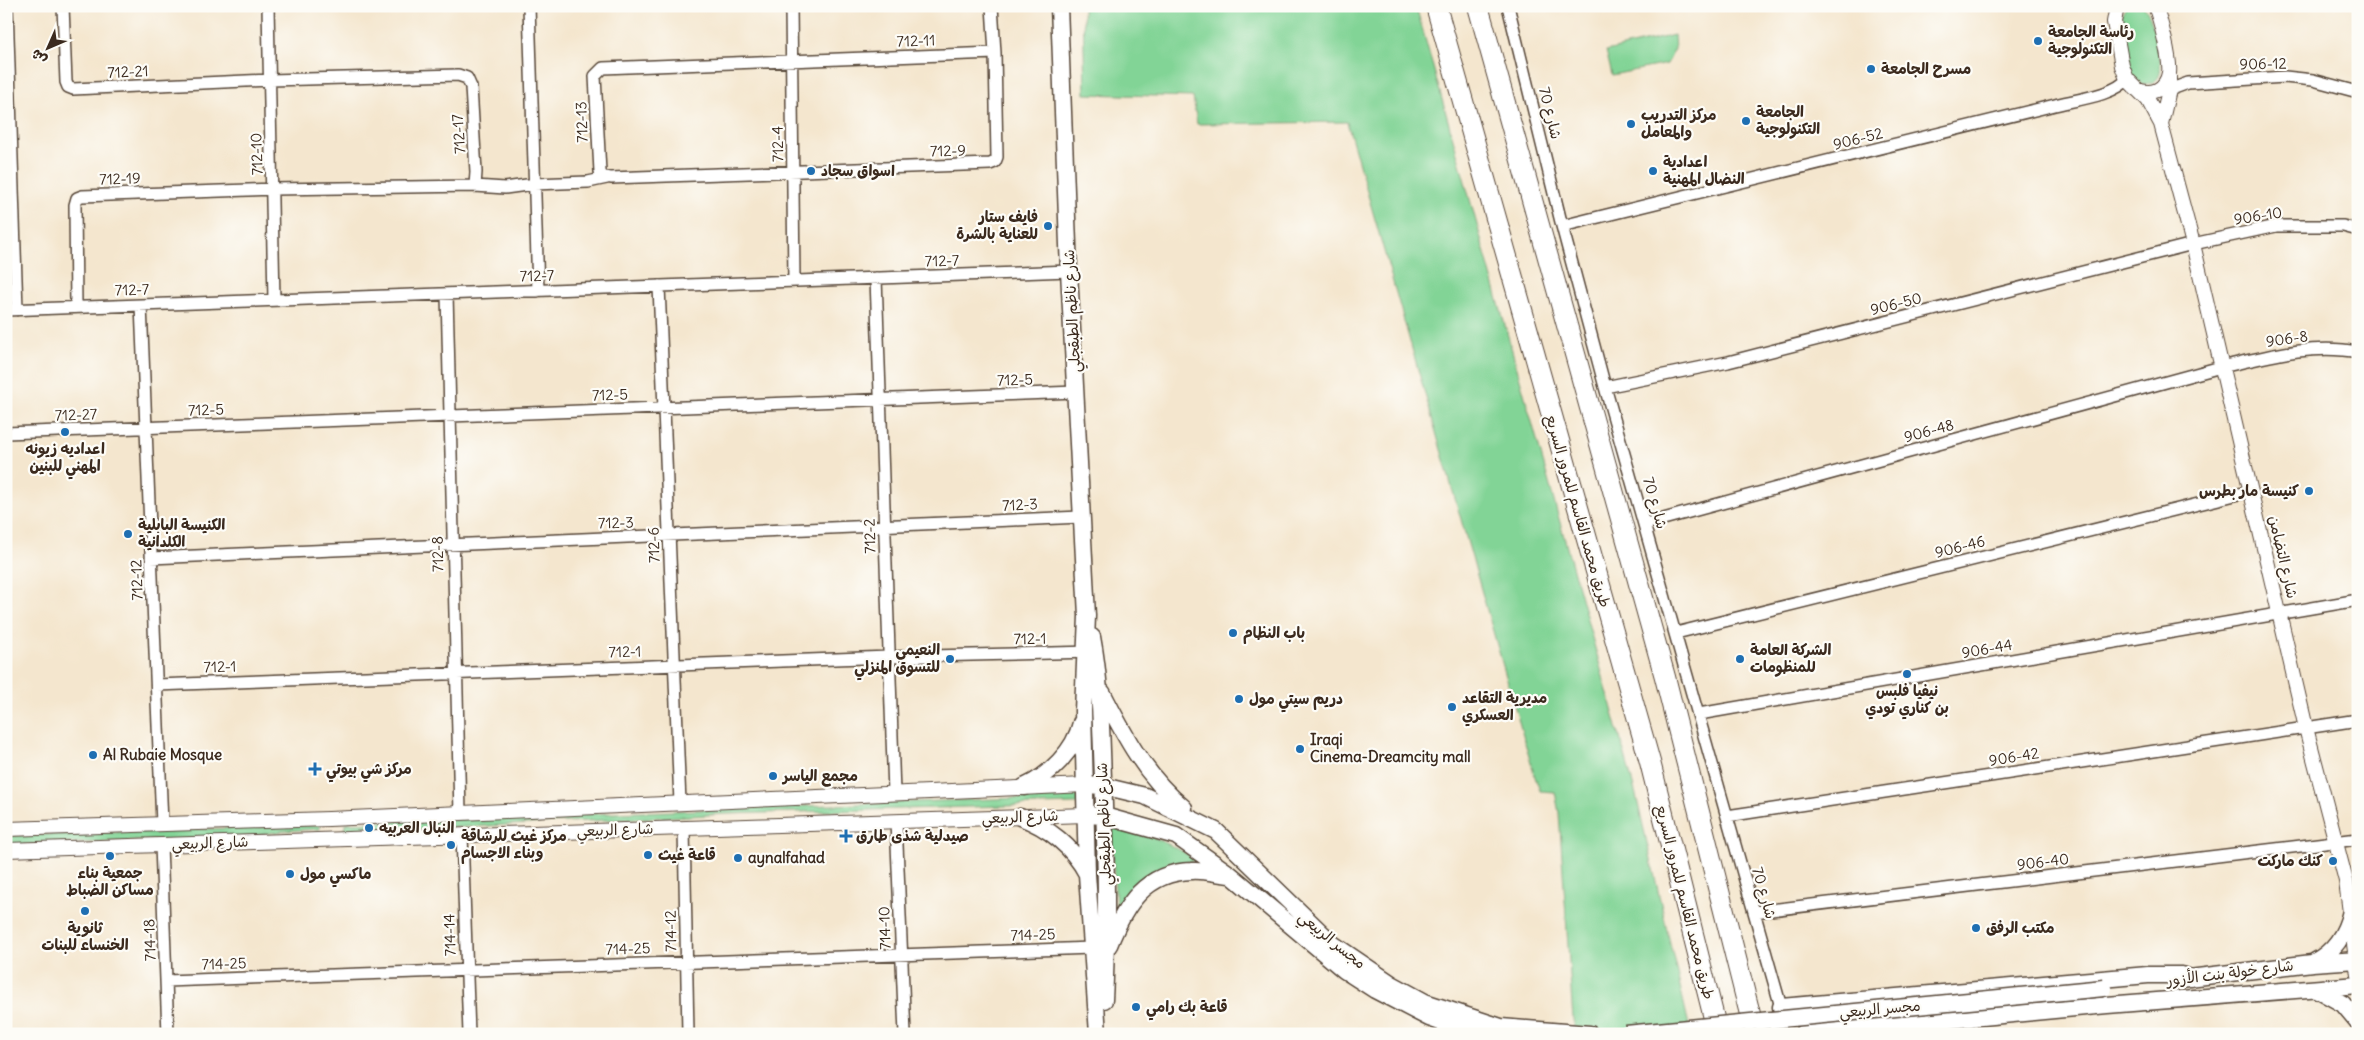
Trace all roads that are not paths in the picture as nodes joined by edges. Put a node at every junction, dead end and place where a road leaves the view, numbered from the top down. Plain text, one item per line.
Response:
1 (7, 6) edge
2 (63, 6) edge
3 (268, 6) edge
4 (529, 6) edge
5 (791, 6) edge
6 (992, 6) edge
7 (1060, 6) edge
8 (1436, 6) edge
9 (1478, 6) edge
10 (1508, 6) edge
11 (2117, 6) edge
12 (2155, 6) edge
13 (995, 53) junction
14 (792, 60) junction
15 (2169, 74) junction
16 (270, 80) junction
17 (2130, 83) junction
18 (2188, 83) junction
19 (2169, 90) junction
20 (2358, 92) edge
21 (2161, 124) junction
22 (793, 171) junction
23 (607, 178) junction
24 (534, 184) junction
25 (474, 186) junction
26 (273, 189) junction
27 (1562, 226) junction
28 (2358, 230) edge
29 (2194, 244) junction
30 (1069, 271) junction
31 (876, 278) junction
32 (794, 281) junction
33 (659, 286) junction
34 (538, 291) junction
35 (447, 294) junction
36 (274, 300) junction
37 (141, 305) junction
38 (76, 308) junction
39 (12, 310) edge
40 (2358, 352) edge
41 (2221, 367) junction
42 (1605, 387) junction
43 (1076, 392) junction
44 (880, 400) junction
45 (664, 408) junction
46 (450, 416) junction
47 (146, 428) junction
48 (6, 433) edge
49 (2251, 491) junction
50 (1081, 517) junction
51 (1645, 524) junction
52 (884, 526) junction
53 (669, 536) junction
54 (453, 545) junction
55 (151, 558) junction
56 (2358, 600) edge
57 (2280, 613) junction
58 (1676, 633) junction
59 (1090, 652) junction
60 (889, 657) junction
61 (674, 665) junction
62 (456, 673) junction
63 (157, 685) junction
64 (1099, 685) junction
65 (1084, 712) junction
66 (1699, 714) junction
67 (2358, 720) edge
68 (2306, 728) junction
69 (1085, 785) junction
70 (1024, 786) junction
71 (1103, 786) junction
72 (894, 793) junction
73 (680, 802) junction
74 (460, 813) junction
75 (1086, 814) junction
76 (1104, 816) junction
77 (1726, 816) junction
78 (1020, 817) junction
79 (329, 819) junction
80 (896, 821) junction
81 (162, 824) junction
82 (684, 828) junction
83 (6, 829) edge
84 (1216, 831) junction
85 (462, 835) junction
86 (329, 839) junction
87 (2358, 840) edge
88 (2335, 842) junction
89 (161, 845) junction
90 (6, 850) edge
91 (1087, 874) junction
92 (1231, 875) junction
93 (2354, 909) edge
94 (1754, 912) junction
95 (1099, 950) junction
96 (902, 954) junction
97 (686, 962) junction
98 (2312, 963) junction
99 (2357, 965) edge
100 (467, 970) junction
101 (2191, 978) junction
102 (166, 981) junction
103 (2358, 985) edge
104 (2104, 988) joint
105 (2314, 988) junction
106 (2197, 999) junction
107 (2107, 1005) joint
108 (1782, 1010) joint
109 (1750, 1014) dead end
110 (1714, 1018) dead end
111 (2358, 1022) edge
112 (168, 1034) edge
113 (470, 1034) edge
114 (688, 1034) edge
115 (905, 1034) edge
116 (1098, 1034) edge
117 (1103, 1034) edge
118 (1474, 1034) edge
119 (1590, 1034) edge
120 (1626, 1034) edge
121 (1802, 1034) edge
122 (1918, 1034) edge

1 - 39 street
2 - 16 street, 712-21
3 - 16 street, 712-10
4 - 24 street
5 - 14 street, 712-4
6 - 13 street
7 - 30 main road, شارع ناظم الطبقجلي
8 - 110 highway, طريق محمد القاسم للمرور السريع
9 - 109 highway
10 - 27 street, شارع 70
11 - 17 street, شارع التضامن
12 - 15 street, شارع التضامن
13 - 14 street, 712-11
13 - 22 street, 712-9
14 - 22 street, 712-4
14 - 23 street, 712-13
15 - 17 street
15 - 18 street
15 - 19 street, شارع التضامن
16 - 25 street, 712-17
16 - 26 street, 712-10
17 - 21 street, شارع التضامن
17 - 27 street, 906-52
18 - 19 street, 906-12
18 - 20 street, 906-12
19 - 21 street, شارع التضامن
21 - 29 street, شارع التضامن
22 - 23 street
22 - 32 street, 712-4
23 - 24 street
24 - 25 street
24 - 34 street
25 - 26 street
26 - 36 street, 712-10
26 - 38 street, 712-19
27 - 42 street, شارع 70
28 - 29 street, 906-10
29 - 41 street, شارع التضامن
29 - 42 street, 906-50
30 - 31 street, 712-7
30 - 43 main road, شارع ناظم الطبقجلي
31 - 32 street, 712-7
31 - 44 street, 712-2
32 - 33 street, 712-7
33 - 34 street, 712-7
33 - 45 street, 712-6
34 - 35 street, 712-7
35 - 36 street, 712-7
35 - 46 street, 712-8
36 - 37 street, 712-7
37 - 38 street, 712-7
37 - 47 street, 712-12
38 - 39 street, 712-7
40 - 41 street, 906-8
41 - 49 street, شارع التضامن
41 - 51 street, 906-48
42 - 51 street, شارع 70
43 - 44 street, 712-5
43 - 50 main road, شارع ناظم الطبقجلي
44 - 45 street, 712-5
44 - 52 street, 712-2
45 - 46 street, 712-5
45 - 53 street, 712-6
46 - 47 street, 712-5
46 - 54 street, 712-8
47 - 48 street, 712-27
47 - 55 street, 712-12
49 - 57 street, شارع التضامن
49 - 58 street, 906-46
50 - 52 street, 712-3
50 - 59 main road, شارع ناظم الطبقجلي
51 - 58 street, شارع 70
52 - 53 street, 712-3
52 - 60 street, 712-2
53 - 54 street, 712-3
53 - 61 street, 712-6
54 - 55 street, 712-3
54 - 62 street, 712-8
55 - 63 street, 712-12
56 - 57 street, 906-44
57 - 66 street, 906-44
57 - 68 street, شارع التضامن
58 - 66 street, شارع 70
59 - 60 street, 712-1
59 - 64 main road, شارع ناظم الطبقجلي
59 - 65 main road, شارع ناظم الطبقجلي
60 - 61 street, 712-1
60 - 72 street, 712-2
61 - 62 street, 712-1
61 - 73 street, 712-6
62 - 63 street, 712-1
62 - 74 street, 712-8
63 - 81 street, 712-12
64 - 71 main road, شارع ناظم الطبقجلي
64 - 84 main road
65 - 69 main road, شارع ناظم الطبقجلي
65 - 70 main road
66 - 77 street, شارع 70
67 - 68 street, 906-42
68 - 77 street, 906-42
68 - 88 street, شارع التضامن
69 - 70 street, شارع الربيعي
69 - 71 main road, شارع الربيعي
69 - 75 main road, شارع ناظم الطبقجلي
70 - 72 street, شارع الربيعي
71 - 76 main road, شارع ناظم الطبقجلي
71 - 84 main road, مجسر الربيعي
72 - 73 street, شارع الربيعي
73 - 74 street, شارع الربيعي
74 - 79 street, شارع الربيعي
75 - 76 main road, شارع الربيعي
75 - 78 street, شارع الربيعي
75 - 91 main road, شارع ناظم الطبقجلي
76 - 92 main road, مجسر الربيعي
76 - 95 main road, شارع ناظم الطبقجلي
77 - 94 street, شارع 70
78 - 80 street, شارع الربيعي
78 - 91 main road
79 - 81 street, شارع الربيعي
79 - 86 street
80 - 82 street, شارع الربيعي
80 - 96 street, 714-10
81 - 83 street, شارع الربيعي
82 - 85 street, شارع الربيعي
82 - 97 street, 714-12
84 - 119 main road, مجسر الربيعي
85 - 86 street, شارع الربيعي
85 - 100 street, 714-14
86 - 89 street, شارع الربيعي
87 - 88 street, 906-40
88 - 93 street, شارع التضامن
88 - 94 street, 906-40
89 - 90 street, شارع الربيعي
89 - 102 street, 714-18
91 - 95 main road, شارع ناظم الطبقجلي
92 - 95 main road
92 - 118 main road, مجسر الربيعي
93 - 98 main road
93 - 99 street, شارع التضامن
94 - 108 street, شارع 70
95 - 96 street, 714-25
95 - 116 main road, شارع ناظم الطبقجلي
95 - 117 main road, شارع ناظم الطبقجلي
96 - 97 street, 714-25
96 - 115 street, 714-10
97 - 100 street, 714-25
97 - 114 street, 714-12
98 - 99 main road, شارع خولة بنت الأزور
98 - 101 main road, شارع خولة بنت الأزور
100 - 102 street, 714-25
100 - 113 street, 714-14
101 - 104 main road, شارع خولة بنت الأزور
101 - 108 main road
102 - 112 street, 714-18
103 - 105 main road, شارع خولة بنت الأزور
104 - 120 main road, مجسر الربيعي, bridge
105 - 106 main road, شارع خولة بنت الأزور
105 - 111 main road
106 - 107 main road, شارع خولة بنت الأزور
106 - 122 main road
107 - 121 main road, مجسر الربيعي

